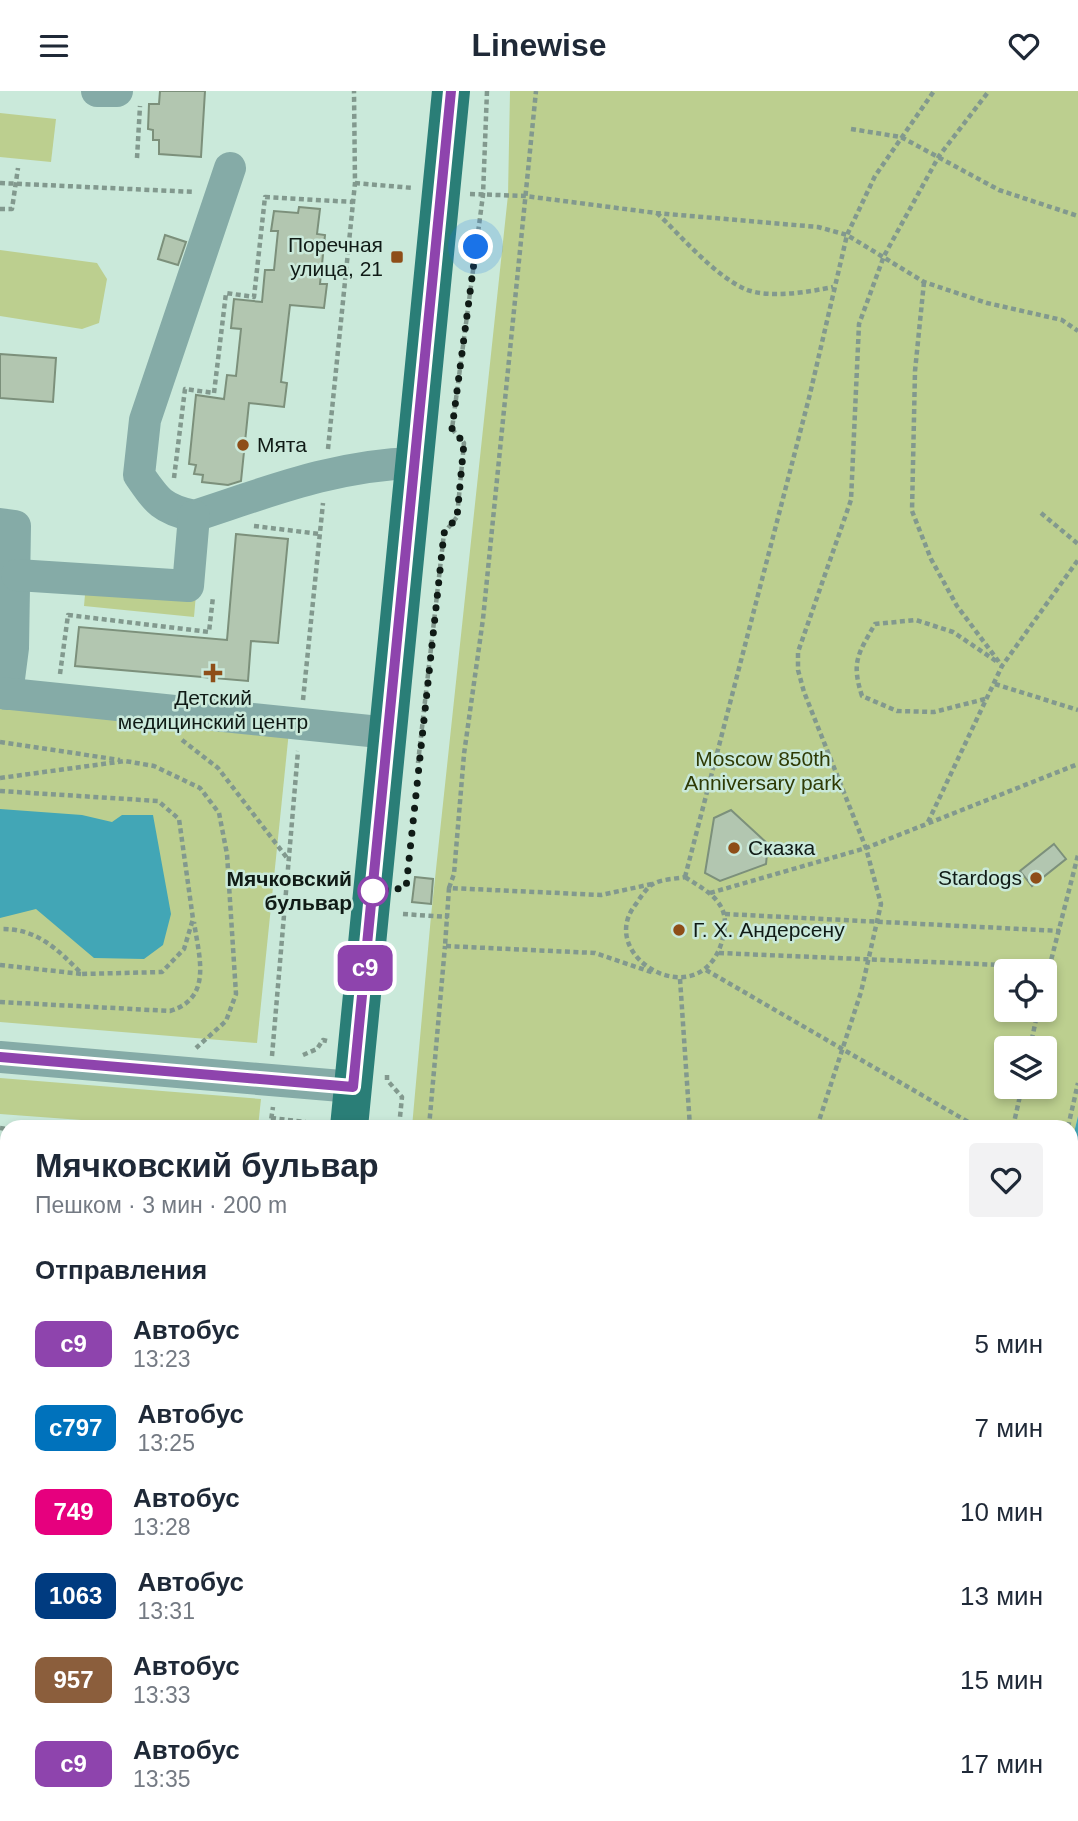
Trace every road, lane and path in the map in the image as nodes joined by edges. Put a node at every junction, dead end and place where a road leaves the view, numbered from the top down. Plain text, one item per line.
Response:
1 (96, 91) edge
2 (354, 91) edge
3 (451, 91) edge
4 (487, 91) edge
5 (536, 91) edge
6 (934, 91) edge
7 (989, 91) edge
8 (128, 98) edge
9 (851, 129) dead end
10 (901, 137) junction
11 (939, 156) junction
12 (137, 158) dead end
13 (18, 168) dead end
14 (225, 181) joint
15 (0, 183) edge
16 (16, 183) junction
17 (508, 195) dead end
18 (525, 196) junction
19 (353, 202) junction
20 (0, 209) edge
21 (656, 213) junction
22 (1078, 216) edge
23 (847, 235) junction
24 (884, 256) junction
25 (924, 282) junction
26 (833, 287) junction
27 (1078, 331) edge
28 (415, 463) junction
29 (326, 473) junction
30 (182, 513) junction
31 (1041, 513) dead end
32 (0, 524) edge
33 (1078, 544) edge
34 (1078, 560) edge
35 (17, 575) junction
36 (7, 647) edge
37 (1002, 666) junction
38 (995, 684) junction
39 (3, 694) edge
40 (985, 699) junction
41 (1078, 710) edge
42 (301, 725) junction
43 (389, 733) junction
44 (178, 737) dead end
45 (0, 742) edge
46 (125, 761) junction
47 (1078, 764) edge
48 (417, 771) dead end
49 (0, 778) edge
50 (0, 791) edge
51 (928, 822) junction
52 (866, 848) junction
53 (1078, 855) edge
54 (287, 859) junction
55 (685, 877) junction
56 (652, 884) junction
57 (449, 888) junction
58 (710, 893) junction
59 (404, 901) dead end
60 (403, 914) junction
61 (725, 914) junction
62 (448, 917) junction
63 (193, 919) junction
64 (880, 921) junction
65 (402, 927) dead end
66 (0, 929) edge
67 (1060, 931) junction
68 (444, 946) junction
69 (719, 953) junction
70 (870, 958) junction
71 (1051, 959) edge
72 (994, 964) edge
73 (0, 965) edge
74 (706, 970) junction
75 (654, 973) junction
76 (82, 974) junction
77 (680, 979) junction
78 (0, 1002) edge
79 (328, 1041) dead end
80 (844, 1048) junction
81 (192, 1051) dead end
82 (272, 1056) junction
83 (0, 1057) edge
84 (281, 1057) dead end
85 (289, 1058) dead end
86 (274, 1063) dead end
87 (388, 1069) dead end
88 (1078, 1083) edge
89 (353, 1087) junction
90 (1019, 1099) edge
91 (273, 1105) dead end
92 (271, 1118) joint
93 (288, 1120) edge
94 (361, 1120) edge
95 (400, 1120) edge
96 (430, 1120) edge
97 (690, 1120) edge
98 (819, 1120) edge
99 (965, 1120) edge
100 (1015, 1120) edge
101 (1070, 1120) edge

1 - 8 street
2 - 19 path
3 - 28 main road
4 - 48 path
5 - 18 path
6 - 10 path
7 - 11 path
8 - 12 path
9 - 10 path
10 - 11 path
10 - 23 path
11 - 22 path
11 - 24 path
13 - 16 path
14 - 16 path
14 - 30 street
15 - 16 path
16 - 20 path
17 - 18 path
18 - 21 path
18 - 57 path
19 - 29 path
19 - 30 path
21 - 23 path
21 - 26 path
23 - 24 path
23 - 26 path
24 - 25 path
24 - 52 path
25 - 27 path
25 - 37 path
26 - 55 path
28 - 29 street
28 - 43 main road
29 - 30 street
29 - 42 path
30 - 35 street
31 - 33 path
32 - 35 street
34 - 37 path
35 - 36 street
36 - 39 street
37 - 38 path
37 - 40 path
38 - 40 path
38 - 41 path
39 - 42 street
40 - 51 path
42 - 43 street
42 - 54 path
43 - 89 main road
44 - 54 path
45 - 46 path
46 - 49 path
46 - 81 path
47 - 51 path
50 - 63 path
51 - 52 path
52 - 58 path
52 - 64 path
53 - 67 path
54 - 82 path
55 - 56 path
55 - 58 path
56 - 57 path
56 - 75 path
57 - 62 path
58 - 61 path
59 - 60 path
60 - 62 path
60 - 65 path
61 - 64 path
61 - 69 path
62 - 68 path
63 - 76 path
63 - 78 path
64 - 67 path
64 - 70 path
66 - 76 path
67 - 71 path
68 - 75 path
68 - 96 path
69 - 70 path
69 - 74 path
70 - 72 path
70 - 80 path
73 - 76 path
74 - 77 path
74 - 80 path
75 - 77 path
77 - 97 path
79 - 85 path
80 - 98 path
80 - 99 path
82 - 84 path
82 - 86 path
83 - 89 street
87 - 95 path
88 - 101 path
89 - 94 main road
90 - 100 path
91 - 92 path
92 - 93 path

